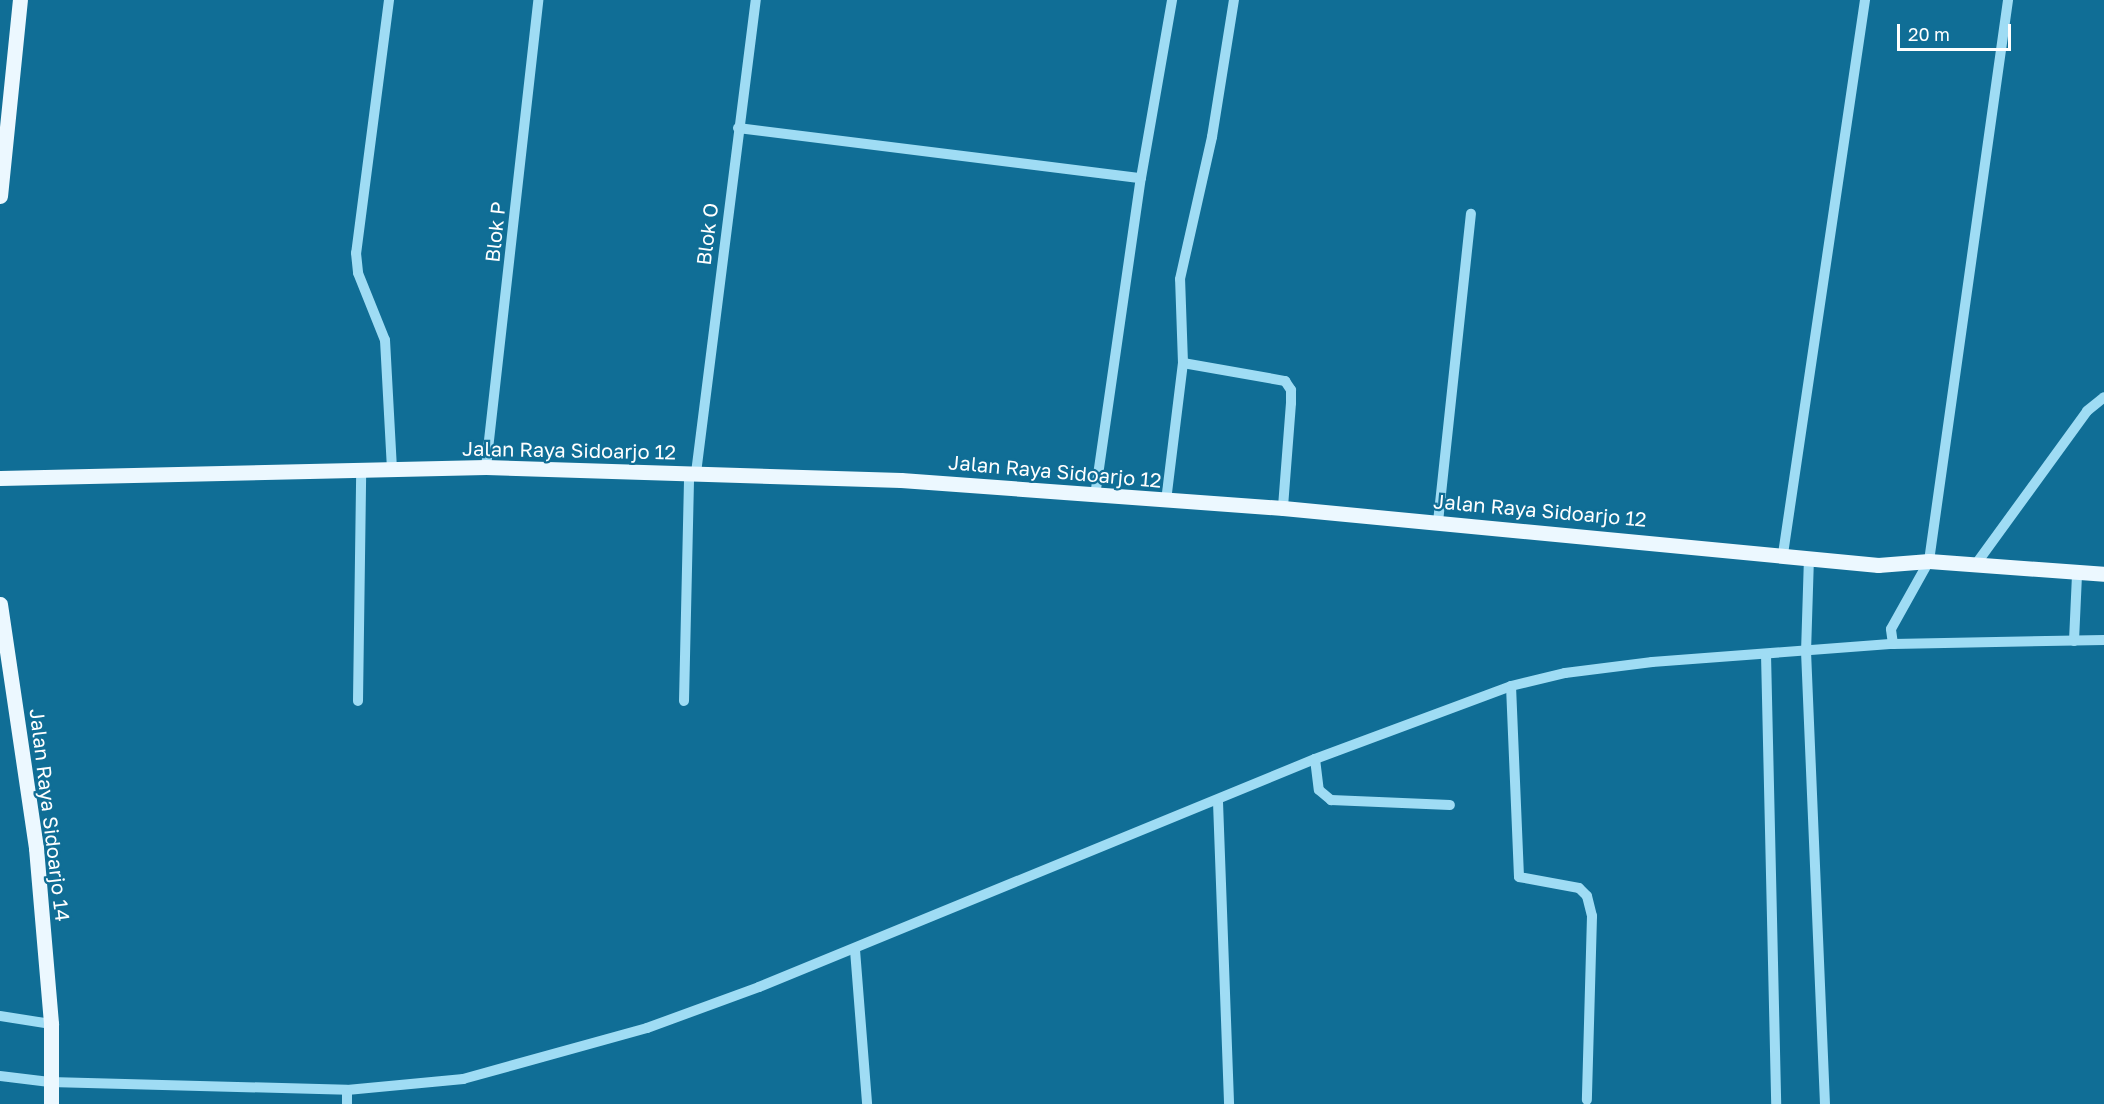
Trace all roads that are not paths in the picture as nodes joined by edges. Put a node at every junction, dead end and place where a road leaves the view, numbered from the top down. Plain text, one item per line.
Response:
1 (20, 0) edge
2 (389, 0) edge
3 (538, 0) edge
4 (756, 0) edge
5 (1172, 0) edge
6 (1234, 0) edge
7 (1865, 0) edge
8 (2008, 0) edge
9 (4, 85) edge
10 (738, 128) junction
11 (1141, 178) junction
12 (0, 196) edge
13 (1471, 214) dead end
14 (1183, 363) junction
15 (2104, 397) edge
16 (486, 467) junction
17 (392, 471) junction
18 (361, 472) junction
19 (693, 473) junction
20 (0, 478) edge
21 (1095, 496) junction
22 (1166, 501) junction
23 (1283, 508) junction
24 (1438, 522) junction
25 (1783, 554) junction
26 (1809, 557) junction
27 (1929, 561) junction
28 (1976, 564) junction
29 (2104, 574) edge
30 (2077, 575) junction
31 (0, 604) edge
32 (2104, 640) edge
33 (2074, 641) junction
34 (1893, 644) junction
35 (1806, 651) junction
36 (1766, 654) junction
37 (1511, 686) junction
38 (684, 700) dead end
39 (358, 701) dead end
40 (1315, 759) junction
41 (1218, 802) junction
42 (1450, 805) dead end
43 (855, 950) junction
44 (0, 1016) edge
45 (51, 1030) junction
46 (51, 1075) junction
47 (0, 1076) edge
48 (347, 1090) junction
49 (1587, 1100) dead end
50 (51, 1104) edge
51 (347, 1104) edge
52 (867, 1104) edge
53 (1229, 1104) edge
54 (1776, 1104) edge
55 (1825, 1104) edge

1 - 9 main road
2 - 17 street
3 - 16 street, Blok P
4 - 10 street, Blok O
5 - 11 street
6 - 14 street
7 - 25 street
8 - 27 street
9 - 12 main road
10 - 11 street
10 - 19 street, Blok O
11 - 21 street
13 - 24 street
14 - 22 street
14 - 23 street
15 - 28 street
16 - 17 main road, Jalan Raya Sidoarjo 12
16 - 19 main road, Jalan Raya Sidoarjo 12
17 - 18 main road, Jalan Raya Sidoarjo 12
18 - 20 main road, Jalan Raya Sidoarjo 12
18 - 39 street
19 - 21 main road, Jalan Raya Sidoarjo 12
19 - 38 street, Blok O
21 - 22 main road, Jalan Raya Sidoarjo 12
22 - 23 main road, Jalan Raya Sidoarjo 12
23 - 24 main road, Jalan Raya Sidoarjo 12
24 - 25 main road, Jalan Raya Sidoarjo 12
25 - 26 main road, Jalan Raya Sidoarjo 12
26 - 27 main road, Jalan Raya Sidoarjo 12
26 - 35 street
27 - 28 main road, Jalan Raya Sidoarjo 12
27 - 34 street
28 - 30 main road, Jalan Raya Sidoarjo 12
29 - 30 main road, Jalan Raya Sidoarjo 12
30 - 33 street
31 - 45 main road, Jalan Raya Sidoarjo 14
32 - 33 street
33 - 34 street
34 - 35 street
35 - 36 street
35 - 55 street
36 - 37 street
36 - 54 street
37 - 40 street
37 - 49 street
40 - 41 street
40 - 42 street
41 - 43 street
41 - 53 street
43 - 48 street
43 - 52 street
44 - 45 street
45 - 46 main road, Jalan Raya Sidoarjo 14
46 - 47 street
46 - 48 street
46 - 50 main road, Jalan Raya Sidoarjo 14
48 - 51 street

